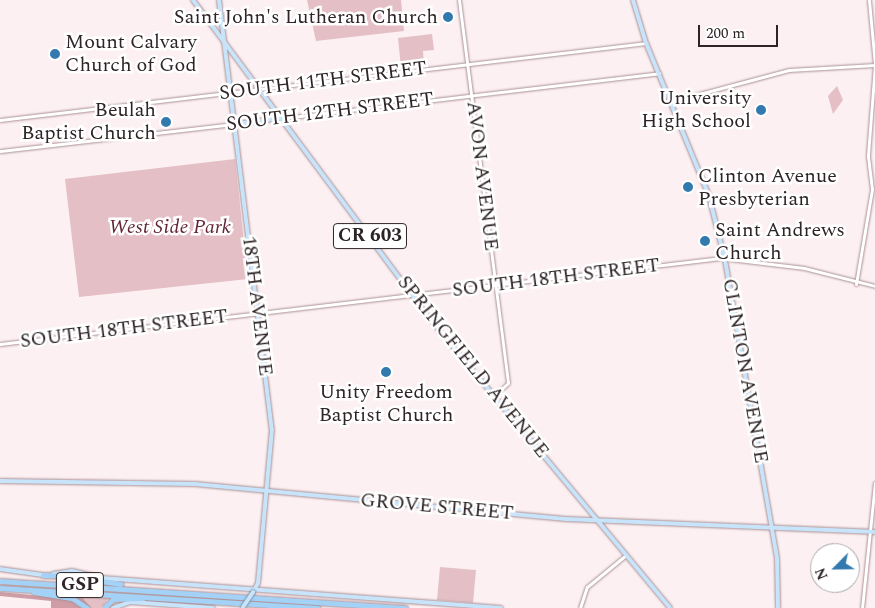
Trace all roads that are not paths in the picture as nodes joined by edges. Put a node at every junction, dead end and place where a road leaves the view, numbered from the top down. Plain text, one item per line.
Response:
1 (194, 0) edge
2 (219, 0) edge
3 (459, 0) edge
4 (634, 0) edge
5 (869, 0) edge
6 (224, 40) junction
7 (646, 43) junction
8 (467, 64) junction
9 (875, 65) edge
10 (660, 73) junction
11 (261, 88) junction
12 (231, 92) junction
13 (471, 96) junction
14 (673, 101) junction
15 (284, 118) junction
16 (0, 120) edge
17 (234, 124) junction
18 (0, 151) edge
19 (725, 260) junction
20 (856, 284) junction
21 (495, 285) junction
22 (875, 286) edge
23 (413, 295) junction
24 (257, 313) junction
25 (0, 344) edge
26 (494, 396) junction
27 (0, 481) edge
28 (875, 483) edge
29 (267, 491) junction
30 (597, 520) junction
31 (771, 527) junction
32 (874, 532) edge
33 (626, 555) junction
34 (0, 569) edge
35 (43, 575) junction
36 (0, 581) edge
37 (1, 588) edge
38 (160, 590) junction
39 (254, 590) junction
40 (184, 598) junction
41 (105, 607) edge
42 (87, 608) edge
43 (113, 608) edge
44 (213, 608) edge
45 (243, 608) edge
46 (317, 608) edge
47 (405, 608) edge
48 (501, 608) edge
49 (580, 608) edge
50 (670, 608) edge
51 (778, 608) edge
52 (862, 608) edge

1 - 6 main road, SPRINGFIELD AVENUE / CR 603
2 - 6 main road, 18TH AVENUE
3 - 8 street, AVON AVENUE
4 - 7 main road, CLINTON AVENUE
5 - 9 street
6 - 11 main road, SPRINGFIELD AVENUE / CR 603
6 - 12 main road, 18TH AVENUE
7 - 8 street, SOUTH 11TH STREET
7 - 10 main road, CLINTON AVENUE
8 - 11 street, SOUTH 11TH STREET
8 - 13 street, AVON AVENUE
9 - 14 street
9 - 20 street
10 - 13 street, SOUTH 12TH STREET
10 - 14 main road, CLINTON AVENUE
11 - 12 street, SOUTH 11TH STREET
11 - 15 main road, SPRINGFIELD AVENUE / CR 603
12 - 16 street, SOUTH 11TH STREET
12 - 17 main road, 18TH AVENUE
13 - 15 street, SOUTH 12TH STREET
13 - 21 street, AVON AVENUE
14 - 19 main road, CLINTON AVENUE
15 - 17 main road, SOUTH 12TH STREET
15 - 23 main road, SPRINGFIELD AVENUE / CR 603
17 - 18 street, SOUTH 12TH STREET
17 - 24 main road, 18TH AVENUE
19 - 20 street, SOUTH 18TH STREET
19 - 21 street, SOUTH 18TH STREET
19 - 31 main road, CLINTON AVENUE
20 - 22 street, SOUTH 18TH STREET
21 - 23 street, SOUTH 18TH STREET
21 - 26 street, AVON AVENUE
23 - 24 street, SOUTH 18TH STREET
23 - 26 main road, SPRINGFIELD AVENUE / CR 603
24 - 25 street, SOUTH 18TH STREET
24 - 29 main road, 18TH AVENUE
26 - 30 main road, SPRINGFIELD AVENUE / CR 603
27 - 29 main road, GROVE STREET
28 - 32 street
29 - 30 main road, GROVE STREET
29 - 39 main road, 18TH AVENUE
30 - 31 main road, GROVE STREET
30 - 33 main road, SPRINGFIELD AVENUE / CR 603
31 - 32 main road, GROVE STREET
31 - 51 main road, CLINTON AVENUE
32 - 52 street
33 - 49 street
33 - 50 main road, SPRINGFIELD AVENUE / CR 603
34 - 35 main road
35 - 38 highway
35 - 39 main road
36 - 38 highway, GSP
37 - 40 highway, GSP
37 - 42 highway
38 - 47 highway, GSP
39 - 45 main road, 18TH AVENUE, bridge
39 - 48 main road
40 - 41 highway
40 - 46 highway, GSP
43 - 44 main road

